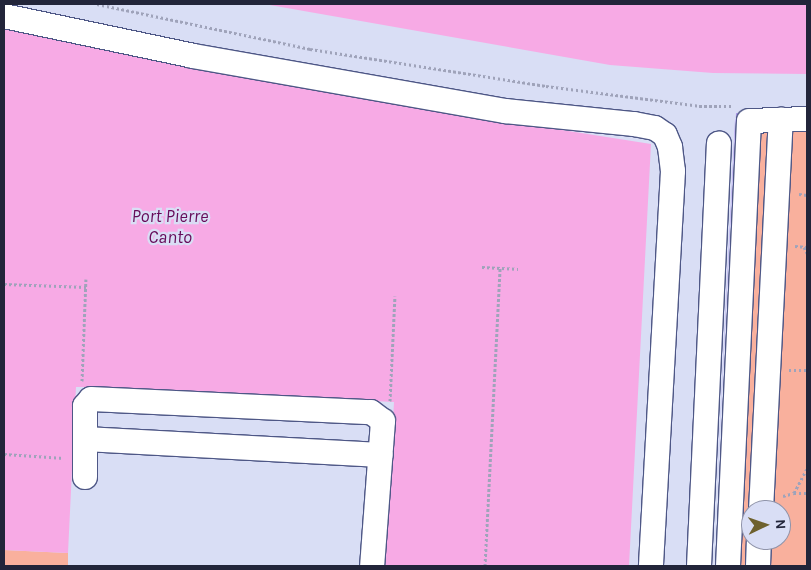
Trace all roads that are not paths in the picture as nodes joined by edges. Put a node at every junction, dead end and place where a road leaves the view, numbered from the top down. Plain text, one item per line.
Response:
1 (4, 16) edge
2 (807, 119) edge
3 (781, 120) junction
4 (719, 143) dead end
5 (381, 455) junction
6 (762, 500) edge
7 (759, 550) edge
8 (372, 566) edge
9 (651, 566) edge
10 (699, 566) edge
11 (728, 566) edge
12 (758, 566) edge

1 - 9 street
2 - 3 street
3 - 6 street
3 - 11 street
4 - 10 street
5 - 5 street
5 - 8 street
7 - 12 street

